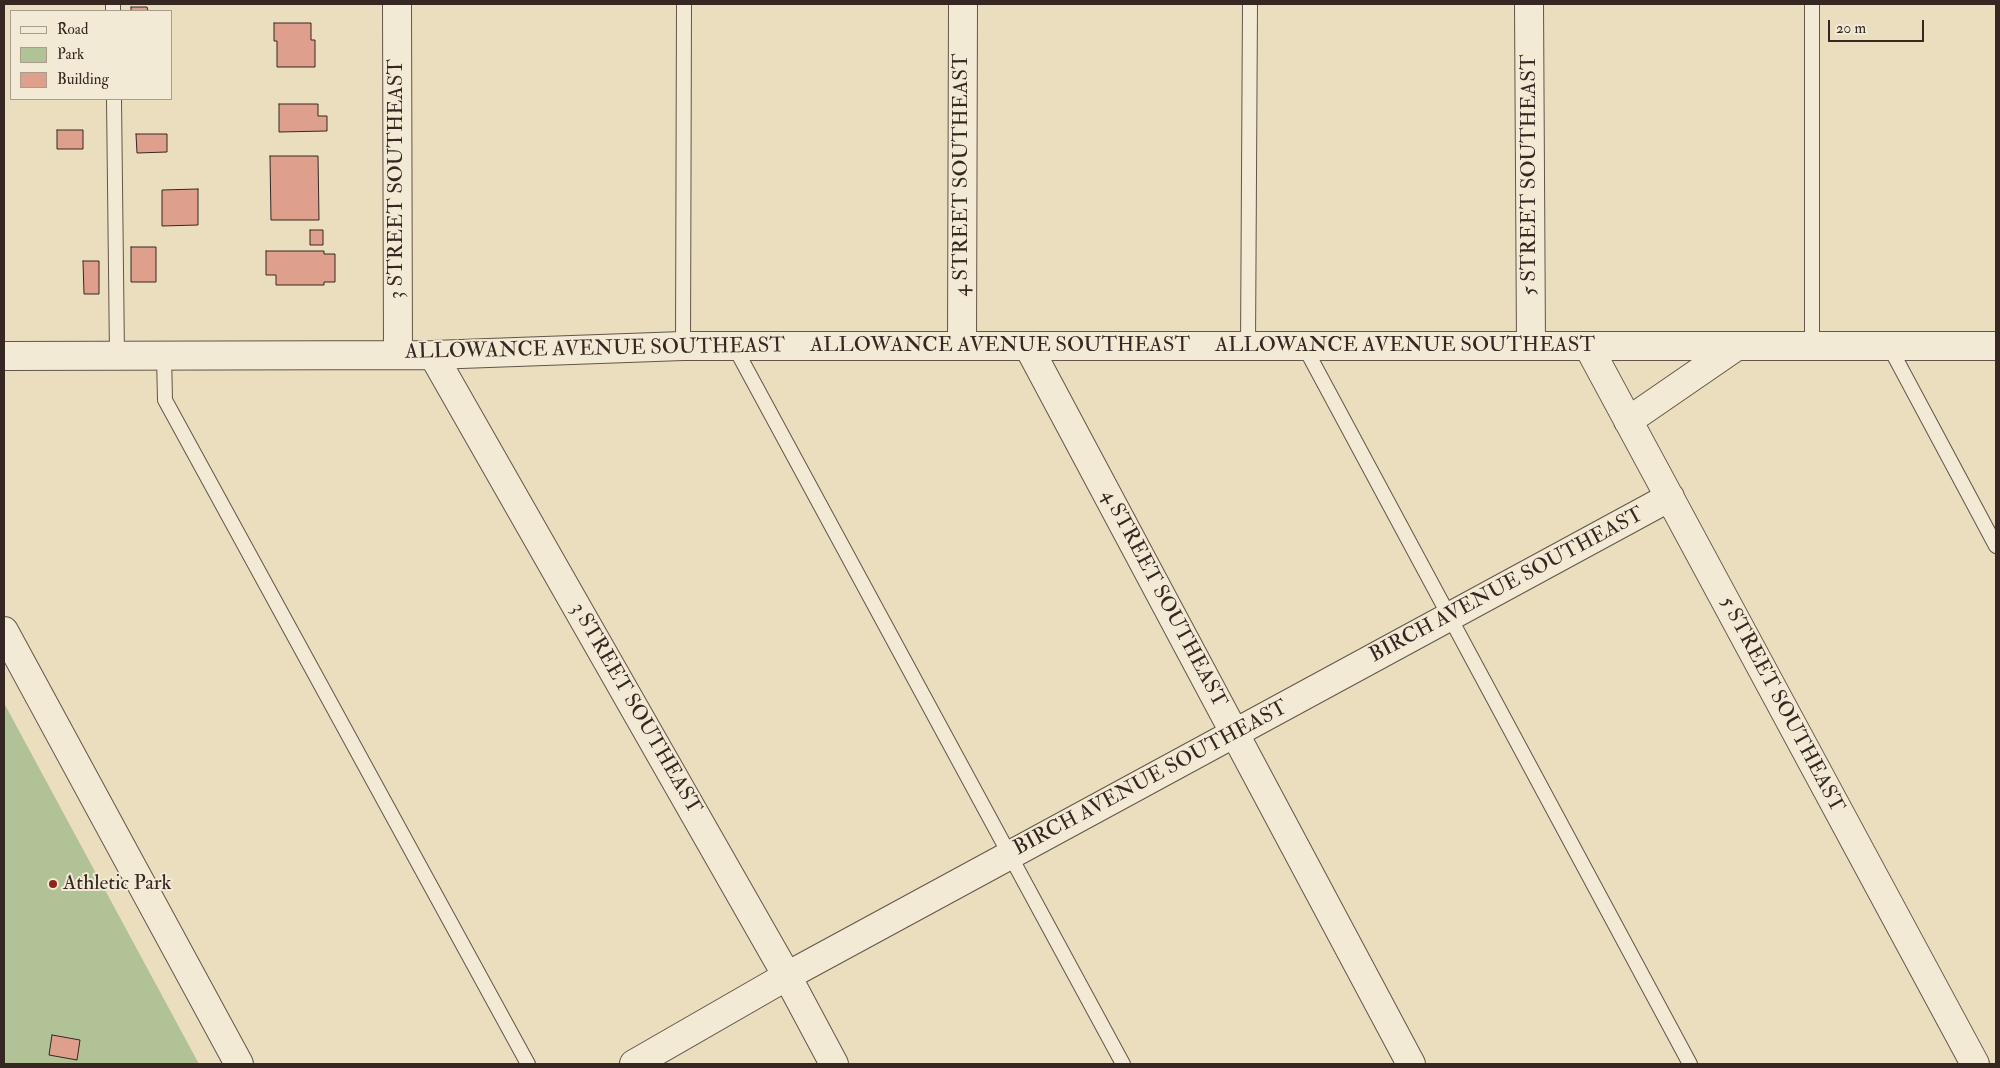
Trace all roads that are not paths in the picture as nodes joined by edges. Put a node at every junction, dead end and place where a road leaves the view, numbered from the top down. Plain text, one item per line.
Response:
1 (397, 4) edge
2 (684, 4) edge
3 (963, 4) edge
4 (1250, 4) edge
5 (1530, 4) edge
6 (1812, 4) edge
7 (114, 100) edge
8 (683, 346) junction
9 (734, 346) junction
10 (962, 346) junction
11 (1028, 346) junction
12 (1248, 346) junction
13 (1304, 346) junction
14 (1531, 346) junction
15 (1588, 346) junction
16 (1738, 346) junction
17 (1812, 346) junction
18 (1889, 346) junction
19 (1996, 346) edge
20 (398, 354) junction
21 (433, 354) junction
22 (4, 356) edge
23 (117, 356) junction
24 (164, 356) junction
25 (1628, 421) junction
26 (1670, 497) junction
27 (1996, 546) edge
28 (1449, 617) junction
29 (4, 632) edge
30 (1235, 733) junction
31 (1010, 855) junction
32 (787, 976) junction
33 (239, 1064) edge
34 (528, 1064) edge
35 (634, 1064) edge
36 (834, 1064) edge
37 (1123, 1064) edge
38 (1410, 1064) edge
39 (1690, 1064) edge
40 (1975, 1064) edge

1 - 20 street, 3 STREET SOUTHEAST
2 - 8 lane
3 - 10 street, 4 STREET SOUTHEAST
4 - 12 lane
5 - 14 street, 5 STREET SOUTHEAST
6 - 17 lane
7 - 23 lane
8 - 9 street, ALLOWANCE AVENUE SOUTHEAST
8 - 21 street, ALLOWANCE AVENUE SOUTHEAST
9 - 10 street, ALLOWANCE AVENUE SOUTHEAST
9 - 31 lane
10 - 11 street, ALLOWANCE AVENUE SOUTHEAST
11 - 12 street, ALLOWANCE AVENUE SOUTHEAST
11 - 30 street, 4 STREET SOUTHEAST
12 - 13 street, ALLOWANCE AVENUE SOUTHEAST
13 - 14 street, ALLOWANCE AVENUE SOUTHEAST
13 - 28 lane
14 - 15 street, ALLOWANCE AVENUE SOUTHEAST
15 - 16 street, ALLOWANCE AVENUE SOUTHEAST
15 - 25 street, 5 STREET SOUTHEAST
16 - 17 street, ALLOWANCE AVENUE SOUTHEAST
16 - 25 street
17 - 18 street, ALLOWANCE AVENUE SOUTHEAST
18 - 19 street, ALLOWANCE AVENUE SOUTHEAST
18 - 27 lane
20 - 21 street, ALLOWANCE AVENUE SOUTHEAST
20 - 24 street, ALLOWANCE AVENUE SOUTHEAST
21 - 32 street, 3 STREET SOUTHEAST
22 - 23 street, ALLOWANCE AVENUE SOUTHEAST
23 - 24 street, ALLOWANCE AVENUE SOUTHEAST
24 - 34 lane
25 - 26 street, 5 STREET SOUTHEAST
26 - 28 street, BIRCH AVENUE SOUTHEAST
26 - 40 street, 5 STREET SOUTHEAST
28 - 30 street, BIRCH AVENUE SOUTHEAST
28 - 39 lane
29 - 33 street
30 - 31 street, BIRCH AVENUE SOUTHEAST
30 - 38 street, 4 STREET SOUTHEAST
31 - 32 street, BIRCH AVENUE SOUTHEAST
31 - 37 lane
32 - 35 street, BIRCH AVENUE SOUTHEAST
32 - 36 street, 3 STREET SOUTHEAST

